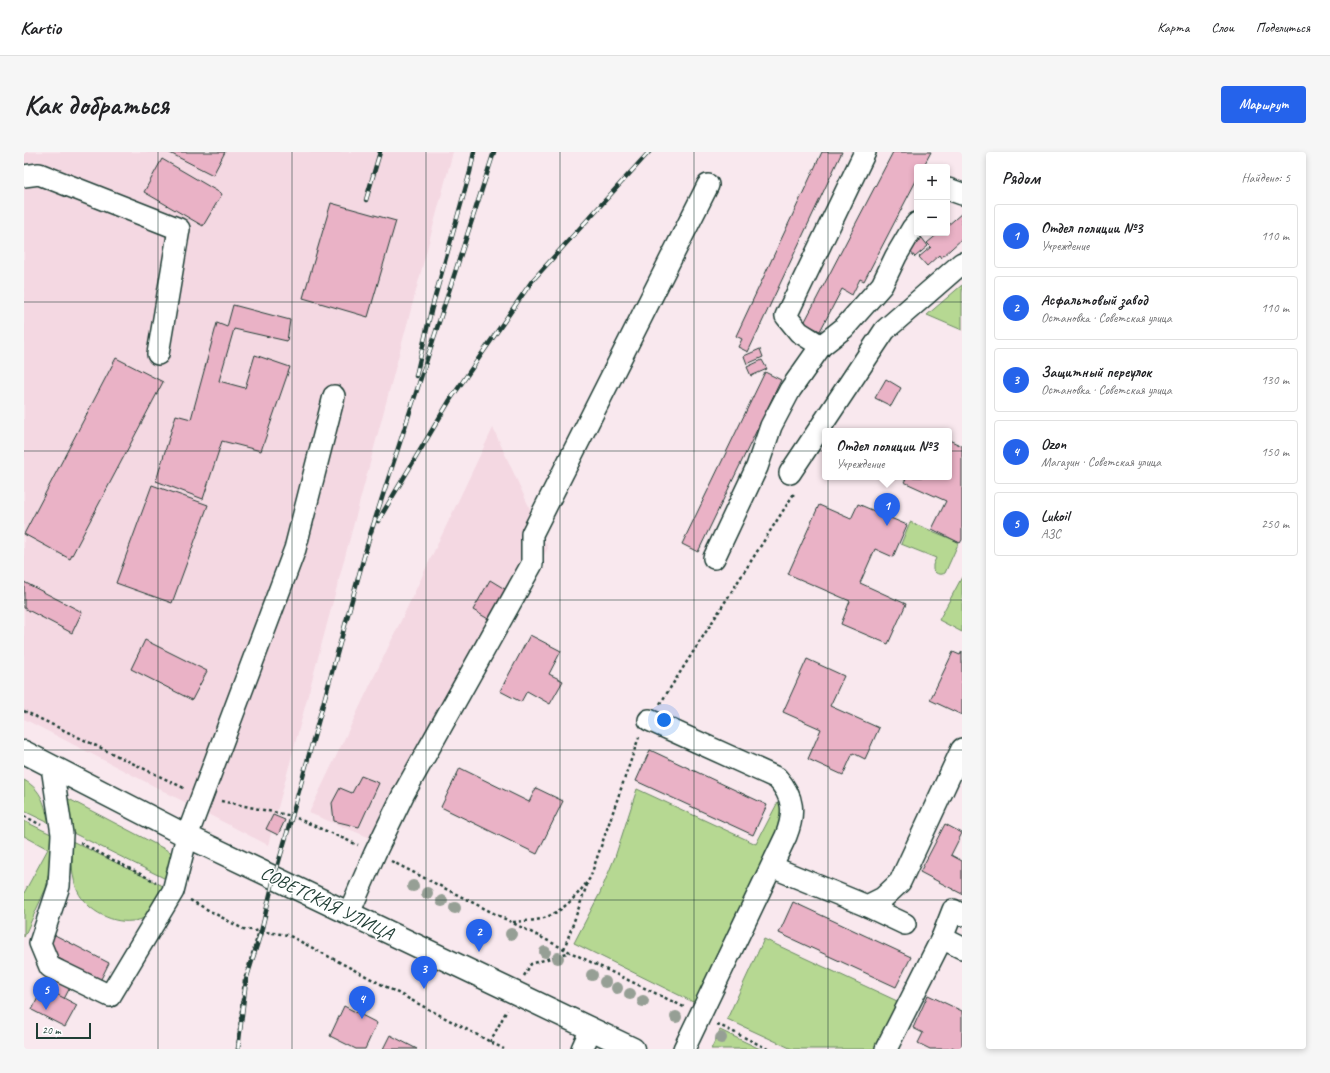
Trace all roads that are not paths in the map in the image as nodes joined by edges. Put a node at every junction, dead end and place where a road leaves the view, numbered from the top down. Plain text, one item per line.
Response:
1 (865, 152) edge
2 (24, 176) edge
3 (708, 185) dead end
4 (950, 190) edge
5 (962, 194) edge
6 (914, 227) edge
7 (962, 262) edge
8 (820, 346) junction
9 (158, 354) dead end
10 (334, 396) dead end
11 (826, 428) edge
12 (822, 435) edge
13 (795, 480) road end
14 (714, 558) dead end
15 (649, 720) road end
16 (962, 749) edge
17 (24, 752) edge
18 (52, 767) junction
19 (187, 836) junction
20 (772, 867) junction
21 (867, 906) junction
22 (349, 913) junction
23 (962, 915) edge
24 (905, 924) dead end
25 (942, 938) junction
26 (962, 948) edge
27 (592, 1029) junction
28 (582, 1049) edge
29 (633, 1049) edge
30 (684, 1049) edge
31 (886, 1049) edge

1 - 8 lane
2 - 9 lane
3 - 22 lane
4 - 5 lane
6 - 8 lane
7 - 11 lane
8 - 14 lane
10 - 19 lane
12 - 13 lane
15 - 20 lane
16 - 21 lane
17 - 18 main road, СОВЕТСКАЯ УЛИЦА
18 - 19 main road, СОВЕТСКАЯ УЛИЦА
18 - 19 lane
19 - 22 main road, СОВЕТСКАЯ УЛИЦА
20 - 21 lane
20 - 30 lane
21 - 24 lane
22 - 27 main road, СОВЕТСКАЯ УЛИЦА
23 - 25 lane
25 - 26 lane
25 - 31 lane
27 - 28 lane
27 - 29 main road, СОВЕТСКАЯ УЛИЦА

